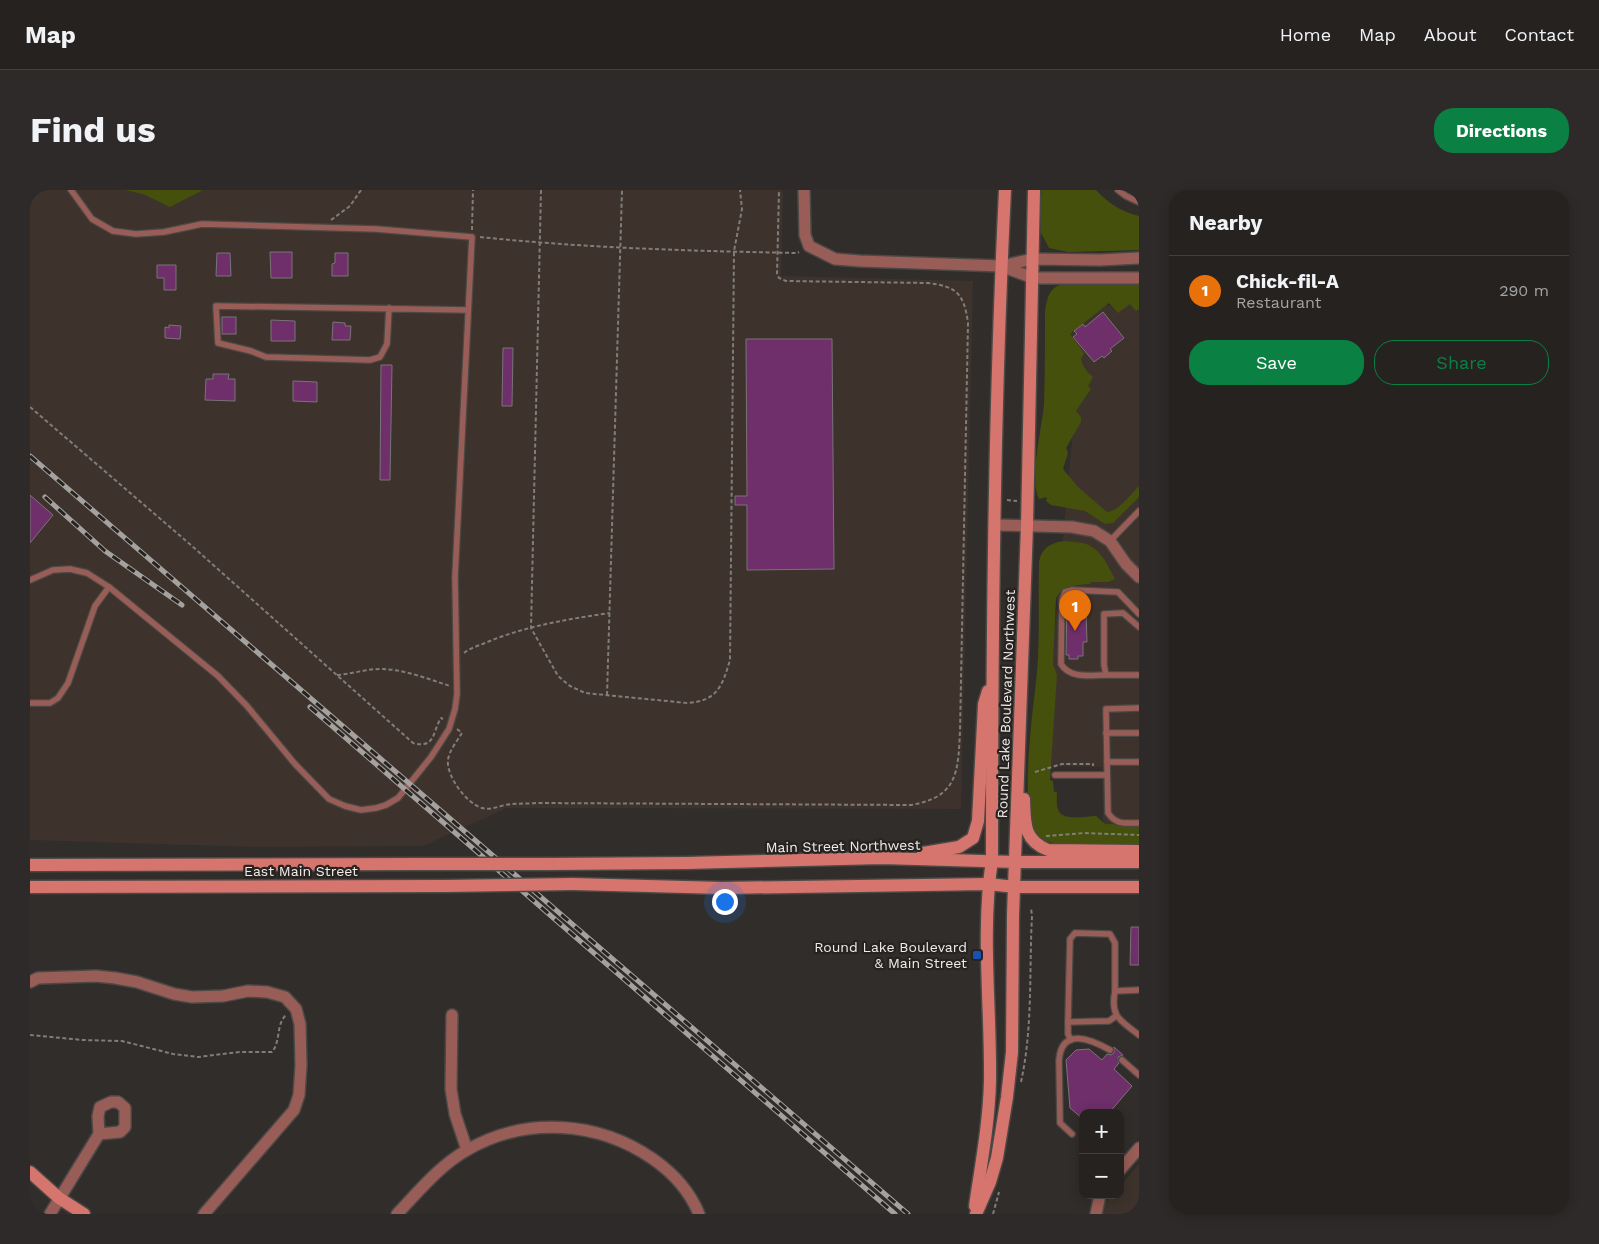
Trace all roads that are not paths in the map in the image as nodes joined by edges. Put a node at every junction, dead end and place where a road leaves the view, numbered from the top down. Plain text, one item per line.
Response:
1 (71, 190) edge
2 (804, 190) edge
3 (1005, 190) edge
4 (1034, 190) edge
5 (1118, 190) edge
6 (1139, 202) edge
7 (1139, 258) edge
8 (1033, 259) junction
9 (1001, 266) junction
10 (1033, 278) junction
11 (1139, 278) edge
12 (389, 308) junction
13 (468, 310) junction
14 (1139, 511) edge
15 (995, 526) junction
16 (1027, 526) junction
17 (1110, 541) junction
18 (1139, 577) edge
19 (30, 580) edge
20 (109, 588) junction
21 (1139, 614) edge
22 (1139, 627) edge
23 (1106, 675) junction
24 (993, 676) junction
25 (1139, 676) edge
26 (30, 703) edge
27 (1139, 708) edge
28 (1139, 732) edge
29 (1106, 733) junction
30 (1019, 759) junction
31 (1107, 762) junction
32 (1139, 762) edge
33 (1107, 774) junction
34 (1055, 775) dead end
35 (1139, 823) edge
36 (1139, 851) edge
37 (910, 859) junction
38 (992, 860) junction
39 (1015, 862) junction
40 (1139, 862) edge
41 (548, 864) joint
42 (30, 865) edge
43 (988, 884) junction
44 (30, 887) edge
45 (1015, 887) junction
46 (1139, 887) edge
47 (30, 982) edge
48 (1139, 990) edge
49 (1116, 991) junction
50 (452, 1015) dead end
51 (1116, 1016) junction
52 (1068, 1022) junction
53 (1139, 1035) edge
54 (1071, 1040) junction
55 (1110, 1050) dead end
56 (1122, 1060) dead end
57 (1139, 1075) edge
58 (99, 1134) dead end
59 (1072, 1134) dead end
60 (1139, 1148) edge
61 (466, 1150) junction
62 (1124, 1165) edge
63 (30, 1172) edge
64 (59, 1198) junction
65 (1099, 1199) edge
66 (50, 1214) edge
67 (84, 1214) edge
68 (204, 1214) edge
69 (397, 1214) edge
70 (699, 1214) edge
71 (975, 1214) edge
72 (1096, 1214) edge

1 - 13 lane
2 - 9 street
3 - 9 main road, Round Lake Boulevard Northwest
4 - 8 main road, Round Lake Boulevard Northwest
5 - 6 lane
7 - 8 street
8 - 9 street
8 - 10 main road, Round Lake Boulevard Northwest
9 - 10 street
9 - 15 main road, Round Lake Boulevard Northwest
10 - 11 street
10 - 16 main road, Round Lake Boulevard Northwest
12 - 12 lane
12 - 13 lane
13 - 20 lane
14 - 17 lane
15 - 16 street
15 - 24 main road, Round Lake Boulevard Northwest
16 - 17 street
16 - 30 main road, Round Lake Boulevard Northwest
17 - 18 street
19 - 20 lane
20 - 26 lane
21 - 23 lane
22 - 23 lane
23 - 25 lane
24 - 37 main road
24 - 38 main road, Round Lake Boulevard Northwest
27 - 29 lane
28 - 29 lane
29 - 31 lane
30 - 36 main road
30 - 39 main road, Round Lake Boulevard Northwest
31 - 32 lane
31 - 33 lane
33 - 34 lane
33 - 35 lane
37 - 38 main road, Main Street Northwest
37 - 41 main road, Main Street Northwest
38 - 39 main road, Main Street Northwest
38 - 43 main road, Round Lake Boulevard Northwest
39 - 40 main road, Main Street Northwest
39 - 45 main road, Round Lake Boulevard Northwest
41 - 42 main road, East Main Street, bridge
43 - 44 main road, East Main Street, bridge
43 - 45 main road
43 - 71 main road, Round Lake Boulevard Northwest
45 - 46 main road
45 - 71 main road, Round Lake Boulevard Northwest
47 - 68 street
48 - 49 lane
49 - 51 lane
49 - 52 lane
50 - 61 street
51 - 52 lane
51 - 53 lane
52 - 54 lane
54 - 55 lane
54 - 59 lane
56 - 57 lane
58 - 64 street
60 - 62 street
61 - 69 street
61 - 70 street
63 - 64 main road
64 - 66 street
64 - 67 main road
65 - 72 street

